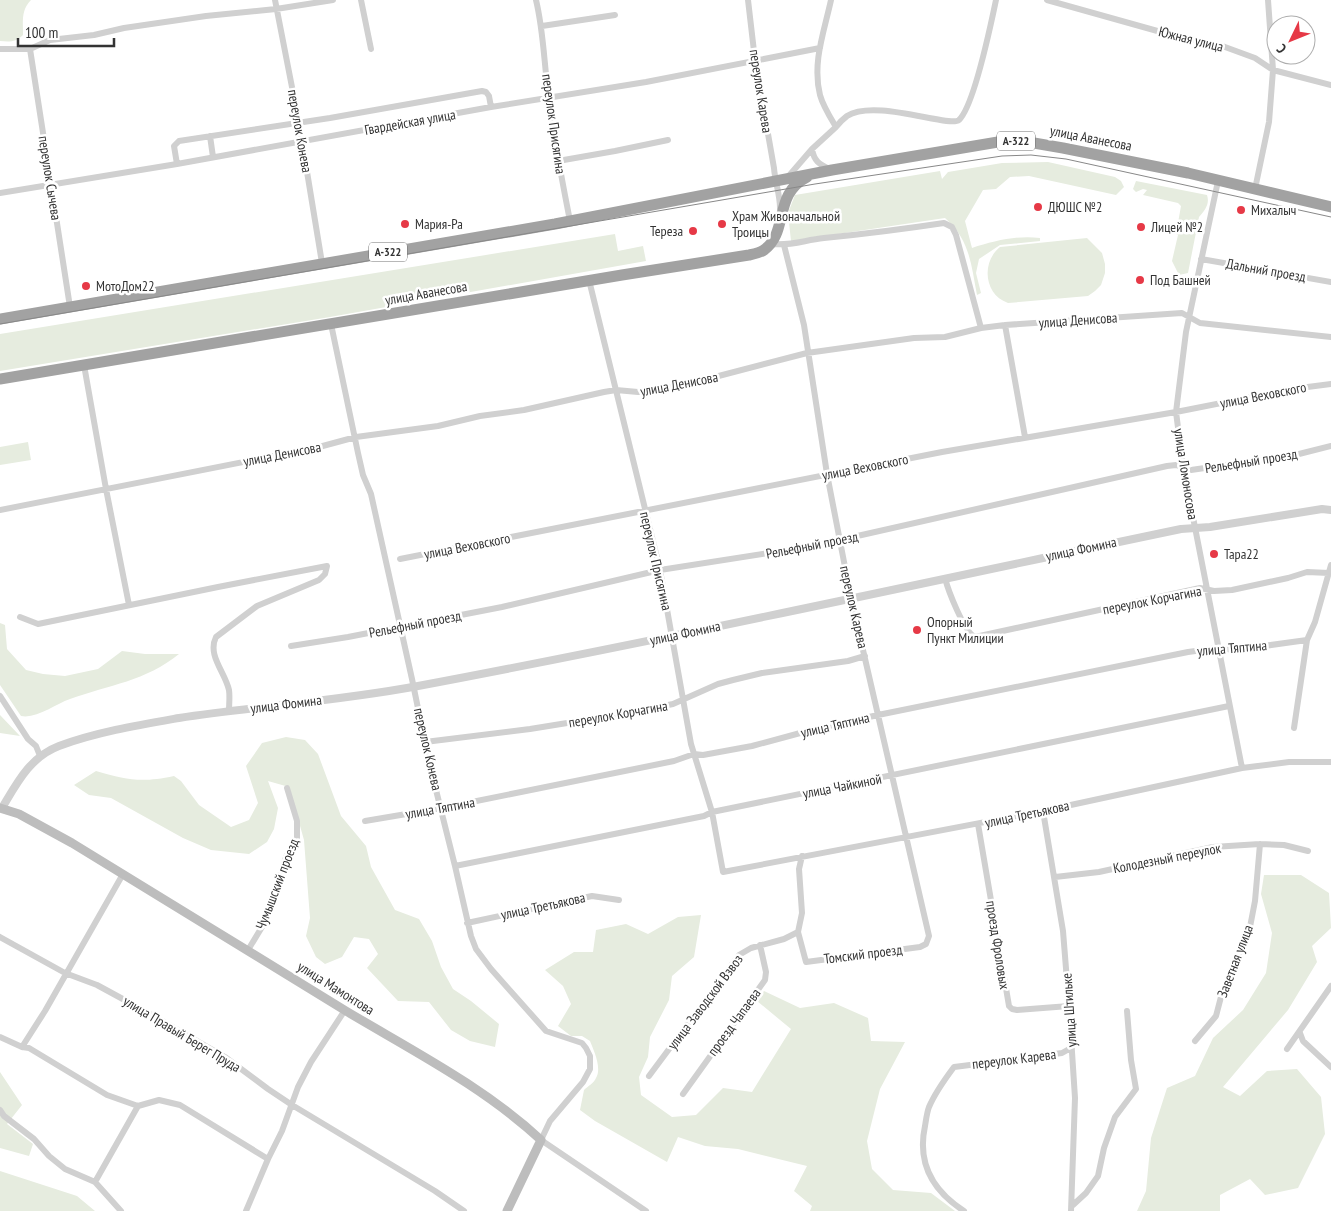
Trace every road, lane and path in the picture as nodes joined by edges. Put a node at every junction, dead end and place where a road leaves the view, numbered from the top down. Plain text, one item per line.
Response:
1 (275, 0) edge
2 (333, 0) edge
3 (361, 0) edge
4 (536, 0) edge
5 (748, 0) edge
6 (833, 0) edge
7 (996, 0) edge
8 (1047, 0) edge
9 (1268, 0) edge
10 (276, 9) junction
11 (616, 15) dead end
12 (542, 26) junction
13 (820, 48) junction
14 (0, 49) edge
15 (30, 49) junction
16 (371, 49) dead end
17 (755, 60) junction
18 (1273, 70) junction
19 (1331, 86) edge
20 (548, 99) junction
21 (491, 107) junction
22 (299, 123) junction
23 (836, 127) junction
24 (210, 136) junction
25 (668, 140) dead end
26 (302, 141) junction
27 (812, 149) junction
28 (213, 157) junction
29 (558, 161) junction
30 (177, 164) junction
31 (832, 170) junction
32 (813, 174) junction
33 (780, 180) junction
34 (1218, 181) junction
35 (51, 186) junction
36 (1255, 189) junction
37 (0, 193) edge
38 (1331, 207) edge
39 (781, 219) junction
40 (570, 221) junction
41 (771, 244) junction
42 (784, 245) junction
43 (1201, 259) junction
44 (322, 263) junction
45 (589, 280) junction
46 (1331, 282) edge
47 (70, 307) junction
48 (1188, 318) junction
49 (0, 319) edge
50 (331, 324) junction
51 (1006, 325) junction
52 (981, 328) junction
53 (1331, 337) edge
54 (807, 353) junction
55 (84, 365) junction
56 (0, 379) edge
57 (1331, 384) edge
58 (616, 390) junction
59 (1176, 412) junction
60 (1025, 437) junction
61 (356, 438) junction
62 (1331, 446) edge
63 (1182, 466) junction
64 (827, 474) junction
65 (106, 489) junction
66 (0, 510) edge
67 (1331, 510) edge
68 (645, 511) junction
69 (1195, 528) junction
70 (840, 540) junction
71 (400, 559) dead end
72 (1331, 566) edge
73 (660, 570) junction
74 (1329, 573) junction
75 (945, 578) junction
76 (1207, 589) junction
77 (852, 598) junction
78 (129, 605) junction
79 (20, 617) dead end
80 (401, 628) junction
81 (672, 636) junction
82 (1307, 640) junction
83 (291, 646) dead end
84 (1218, 648) junction
85 (865, 656) junction
86 (414, 687) junction
87 (0, 696) edge
88 (683, 699) junction
89 (1229, 706) junction
90 (228, 711) junction
91 (878, 715) junction
92 (1294, 728) dead end
93 (425, 742) junction
94 (694, 754) junction
95 (40, 756) junction
96 (1331, 762) edge
97 (1242, 768) junction
98 (891, 776) junction
99 (287, 788) dead end
100 (442, 808) junction
101 (1, 809) edge
102 (1042, 811) junction
103 (712, 812) junction
104 (365, 820) dead end
105 (978, 824) junction
106 (907, 836) junction
107 (1260, 844) junction
108 (1308, 851) dead end
109 (802, 856) junction
110 (456, 866) junction
111 (723, 872) joint
112 (123, 874) junction
113 (1054, 877) junction
114 (619, 900) dead end
115 (467, 923) junction
116 (798, 932) junction
117 (0, 936) edge
118 (760, 945) junction
119 (920, 947) joint
120 (248, 950) junction
121 (65, 973) junction
122 (1331, 986) edge
123 (1069, 1006) junction
124 (346, 1010) junction
125 (1126, 1011) dead end
126 (1300, 1033) junction
127 (0, 1036) edge
128 (1195, 1041) dead end
129 (22, 1047) junction
130 (1071, 1048) junction
131 (1287, 1049) dead end
132 (1331, 1067) edge
133 (649, 1076) dead end
134 (682, 1094) dead end
135 (292, 1105) junction
136 (138, 1106) junction
137 (0, 1110) edge
138 (541, 1140) junction
139 (268, 1159) junction
140 (95, 1182) junction
141 (1072, 1208) edge
142 (121, 1211) edge
143 (246, 1211) edge
144 (464, 1211) edge
145 (507, 1211) edge
146 (646, 1211) edge
147 (964, 1211) edge

1 - 10 street, переулок Конева
2 - 10 street
3 - 16 street
4 - 12 street, переулок Присягина
5 - 17 street, переулок Карева
6 - 13 street
7 - 23 street
8 - 18 street, Южная улица
9 - 18 street
10 - 15 street
10 - 22 street, переулок Конева
11 - 12 street
12 - 20 street, переулок Присягина
13 - 17 street, Гвардейская улица
13 - 23 street
14 - 15 street
15 - 35 street, переулок Сычева
17 - 20 street, Гвардейская улица
17 - 33 street, переулок Карева
18 - 19 street, Южная улица
18 - 36 street
20 - 21 street, Гвардейская улица
20 - 29 street, переулок Присягина
21 - 22 street
21 - 26 street, Гвардейская улица
22 - 24 street
22 - 26 street, переулок Конева
23 - 27 street
24 - 28 street
24 - 30 street
25 - 29 street
26 - 28 street, Гвардейская улица
26 - 44 street, переулок Конева
27 - 31 street
27 - 33 street
28 - 30 street, Гвардейская улица
29 - 40 street, переулок Присягина
30 - 35 street, Гвардейская улица
31 - 32 highway, улица Аванесова / А-322
31 - 34 highway, улица Аванесова / А-322
32 - 33 highway, улица Аванесова / А-322
32 - 39 highway, улица Аванесова / А-322
33 - 39 street, переулок Карева
33 - 40 highway, улица Аванесова / А-322
34 - 36 highway, улица Аванесова / А-322
34 - 43 street, улица Ломоносова
35 - 37 street, Гвардейская улица
35 - 47 street, переулок Сычева
36 - 38 highway, улица Аванесова / А-322
39 - 41 highway, улица Аванесова / А-322
40 - 44 highway, улица Аванесова / А-322
41 - 42 street
41 - 45 highway, улица Аванесова
42 - 52 street
42 - 54 street, переулок Карева
43 - 46 street, Дальний проезд
43 - 48 street, улица Ломоносова
44 - 47 highway, улица Аванесова / А-322
45 - 50 highway, улица Аванесова
45 - 58 street, переулок Присягина
47 - 49 highway, улица Аванесова / А-322
48 - 51 street, улица Денисова
48 - 53 street, улица Денисова
48 - 59 street, улица Ломоносова
50 - 55 highway, улица Аванесова
50 - 61 street, переулок Конева
51 - 52 street, улица Денисова
51 - 60 street
52 - 54 street, улица Денисова
54 - 58 street, улица Денисова
54 - 64 street, переулок Карева
55 - 56 highway, улица Аванесова
55 - 65 street
57 - 59 street, улица Веховского
58 - 61 street, улица Денисова
58 - 68 street, переулок Присягина
59 - 60 street, улица Веховского
59 - 63 street, улица Ломоносова
60 - 64 street, улица Веховского
61 - 65 street, улица Денисова
61 - 80 street, переулок Конева
62 - 63 street, Рельефный проезд
63 - 69 street, улица Ломоносова
63 - 70 street, Рельефный проезд
64 - 68 street, улица Веховского
64 - 70 street, переулок Карева
65 - 66 street, улица Денисова
65 - 78 street
67 - 69 street, улица Фомина
68 - 71 street, улица Веховского
68 - 73 street, переулок Присягина
69 - 75 street, улица Фомина
69 - 76 street, улица Ломоносова
70 - 73 street, Рельефный проезд
70 - 77 street, переулок Карева
72 - 74 street
73 - 80 street, Рельефный проезд
73 - 81 street, переулок Присягина
74 - 76 street, переулок Корчагина
74 - 82 street
75 - 76 street, переулок Корчагина
75 - 77 street, улица Фомина
76 - 84 street, улица Ломоносова
77 - 81 street, улица Фомина
77 - 85 street, переулок Карева
78 - 79 street
78 - 90 street
80 - 83 street, Рельефный проезд
80 - 86 street, переулок Конева
81 - 86 street, улица Фомина
81 - 88 street, переулок Присягина
82 - 84 street, улица Тяптина
82 - 92 street
84 - 89 street, улица Ломоносова
84 - 91 street, улица Тяптина
85 - 88 street, переулок Корчагина
85 - 91 street, переулок Карева
86 - 90 street, улица Фомина
86 - 93 street, переулок Конева
87 - 95 street
88 - 93 street, переулок Корчагина
88 - 94 street, переулок Присягина
89 - 97 street, улица Ломоносова
89 - 98 street, улица Чайкиной
90 - 95 street, улица Фомина
91 - 94 street, улица Тяптина
91 - 98 street, переулок Карева
93 - 100 street, переулок Конева
94 - 100 street, улица Тяптина
94 - 103 street, переулок Присягина
95 - 101 street
96 - 97 street, улица Третьякова
97 - 102 street, улица Третьякова
98 - 103 street, улица Чайкиной
98 - 106 street, переулок Карева
99 - 120 street, Чумышский проезд
100 - 104 street, улица Тяптина
100 - 110 street, переулок Конева
101 - 112 main road, улица Мамонтова
102 - 105 street, улица Третьякова
102 - 113 street, улица Штильке
103 - 110 street, улица Чайкиной
103 - 111 street, переулок Присягина
105 - 106 street, улица Третьякова
105 - 123 street, проезд Фроловых
106 - 109 street, улица Третьякова
106 - 119 street, переулок Карева
107 - 108 street, Колодезный переулок
107 - 113 street, Колодезный переулок
107 - 128 street, Заветная улица
109 - 111 street, улица Третьякова
109 - 116 street
110 - 115 street, переулок Конева
112 - 120 main road, улица Мамонтова
112 - 121 street
113 - 123 street, улица Штильке
114 - 115 street, улица Третьякова
115 - 138 street, переулок Конева
116 - 118 street, улица Заводской Взвоз
116 - 119 street, Томский проезд
117 - 121 street, улица Правый Берег Пруда
118 - 133 street, улица Заводской Взвоз
118 - 134 street, проезд Чапаева
120 - 124 main road, улица Мамонтова
121 - 129 street
121 - 135 street, улица Правый Берег Пруда
122 - 126 street
123 - 130 street, улица Штильке
124 - 135 street
124 - 138 main road, улица Мамонтова
125 - 141 street
126 - 131 street
126 - 132 street
127 - 129 street
129 - 136 street
130 - 141 street, улица Штильке
130 - 147 street, переулок Карева
135 - 139 street
135 - 144 street, улица Правый Берег Пруда
136 - 139 street
136 - 140 street
137 - 140 street
138 - 145 main road
138 - 146 street, улица Мамонтова
139 - 143 street
140 - 142 street

